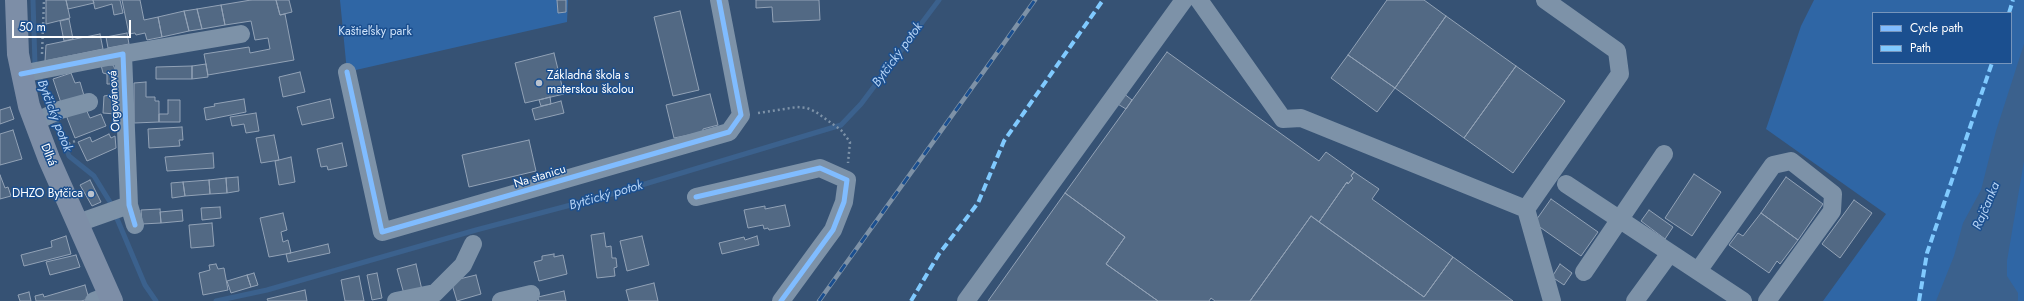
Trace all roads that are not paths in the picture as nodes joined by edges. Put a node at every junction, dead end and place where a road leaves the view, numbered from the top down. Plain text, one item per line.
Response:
1 (16, 0) edge
2 (719, 0) edge
3 (1184, 0) edge
4 (1199, 0) edge
5 (1545, 0) edge
6 (241, 34) dead end
7 (123, 54) junction
8 (35, 71) junction
9 (347, 72) dead end
10 (89, 102) dead end
11 (49, 116) junction
12 (1664, 154) dead end
13 (1566, 184) dead end
14 (696, 197) dead end
15 (118, 209) junction
16 (1526, 209) junction
17 (1620, 220) junction
18 (78, 222) junction
19 (135, 226) dead end
20 (473, 244) dead end
21 (1670, 253) junction
22 (1584, 272) dead end
23 (1698, 272) junction
24 (531, 294) dead end
25 (105, 299) edge
26 (396, 301) edge
27 (501, 301) edge
28 (781, 301) edge
29 (966, 301) edge
30 (1552, 301) edge
31 (1635, 301) edge
32 (1743, 301) edge
33 (1767, 301) edge

1 - 8 main road, Dlhá
2 - 9 street, Na stanicu
3 - 29 street
4 - 16 street
5 - 16 street
6 - 7 street
7 - 8 street, Orgovánová
7 - 15 street, Orgovánová
8 - 11 main road, Dlhá
10 - 11 street
11 - 18 main road, Dlhá
12 - 17 street
13 - 17 street
14 - 28 street
15 - 18 street
15 - 19 street, Orgovánová
16 - 30 street
17 - 21 street
17 - 22 street
18 - 25 main road, Dlhá
20 - 26 street
21 - 23 street
21 - 31 street
23 - 32 street
23 - 33 street
24 - 27 street

